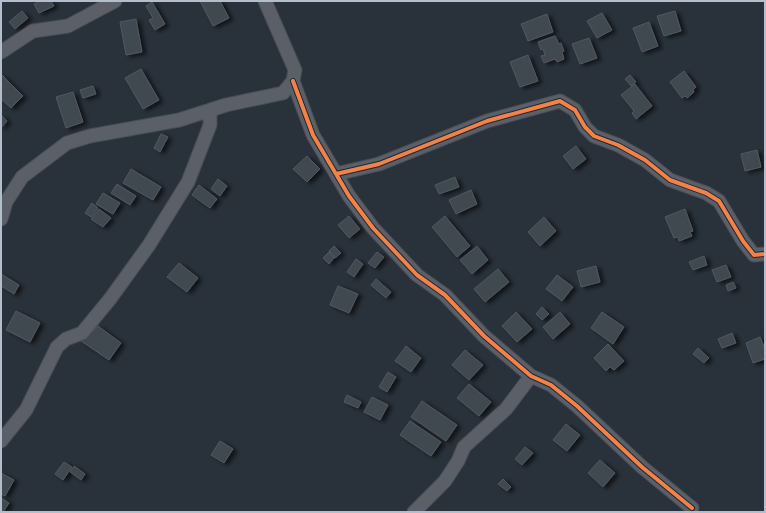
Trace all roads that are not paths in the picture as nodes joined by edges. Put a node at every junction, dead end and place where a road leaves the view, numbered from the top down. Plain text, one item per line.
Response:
1 (115, 1) edge
2 (266, 1) edge
3 (1, 52) edge
4 (293, 81) junction
5 (210, 110) junction
6 (336, 174) junction
7 (5, 194) edge
8 (1, 219) edge
9 (765, 254) edge
10 (531, 376) junction
11 (1, 441) edge
12 (692, 508) dead end
13 (414, 512) edge

1 - 3 street
2 - 4 street
4 - 5 street
4 - 6 street
5 - 7 street
5 - 11 street
6 - 9 street
6 - 10 street
7 - 8 street
10 - 12 street
10 - 13 street

